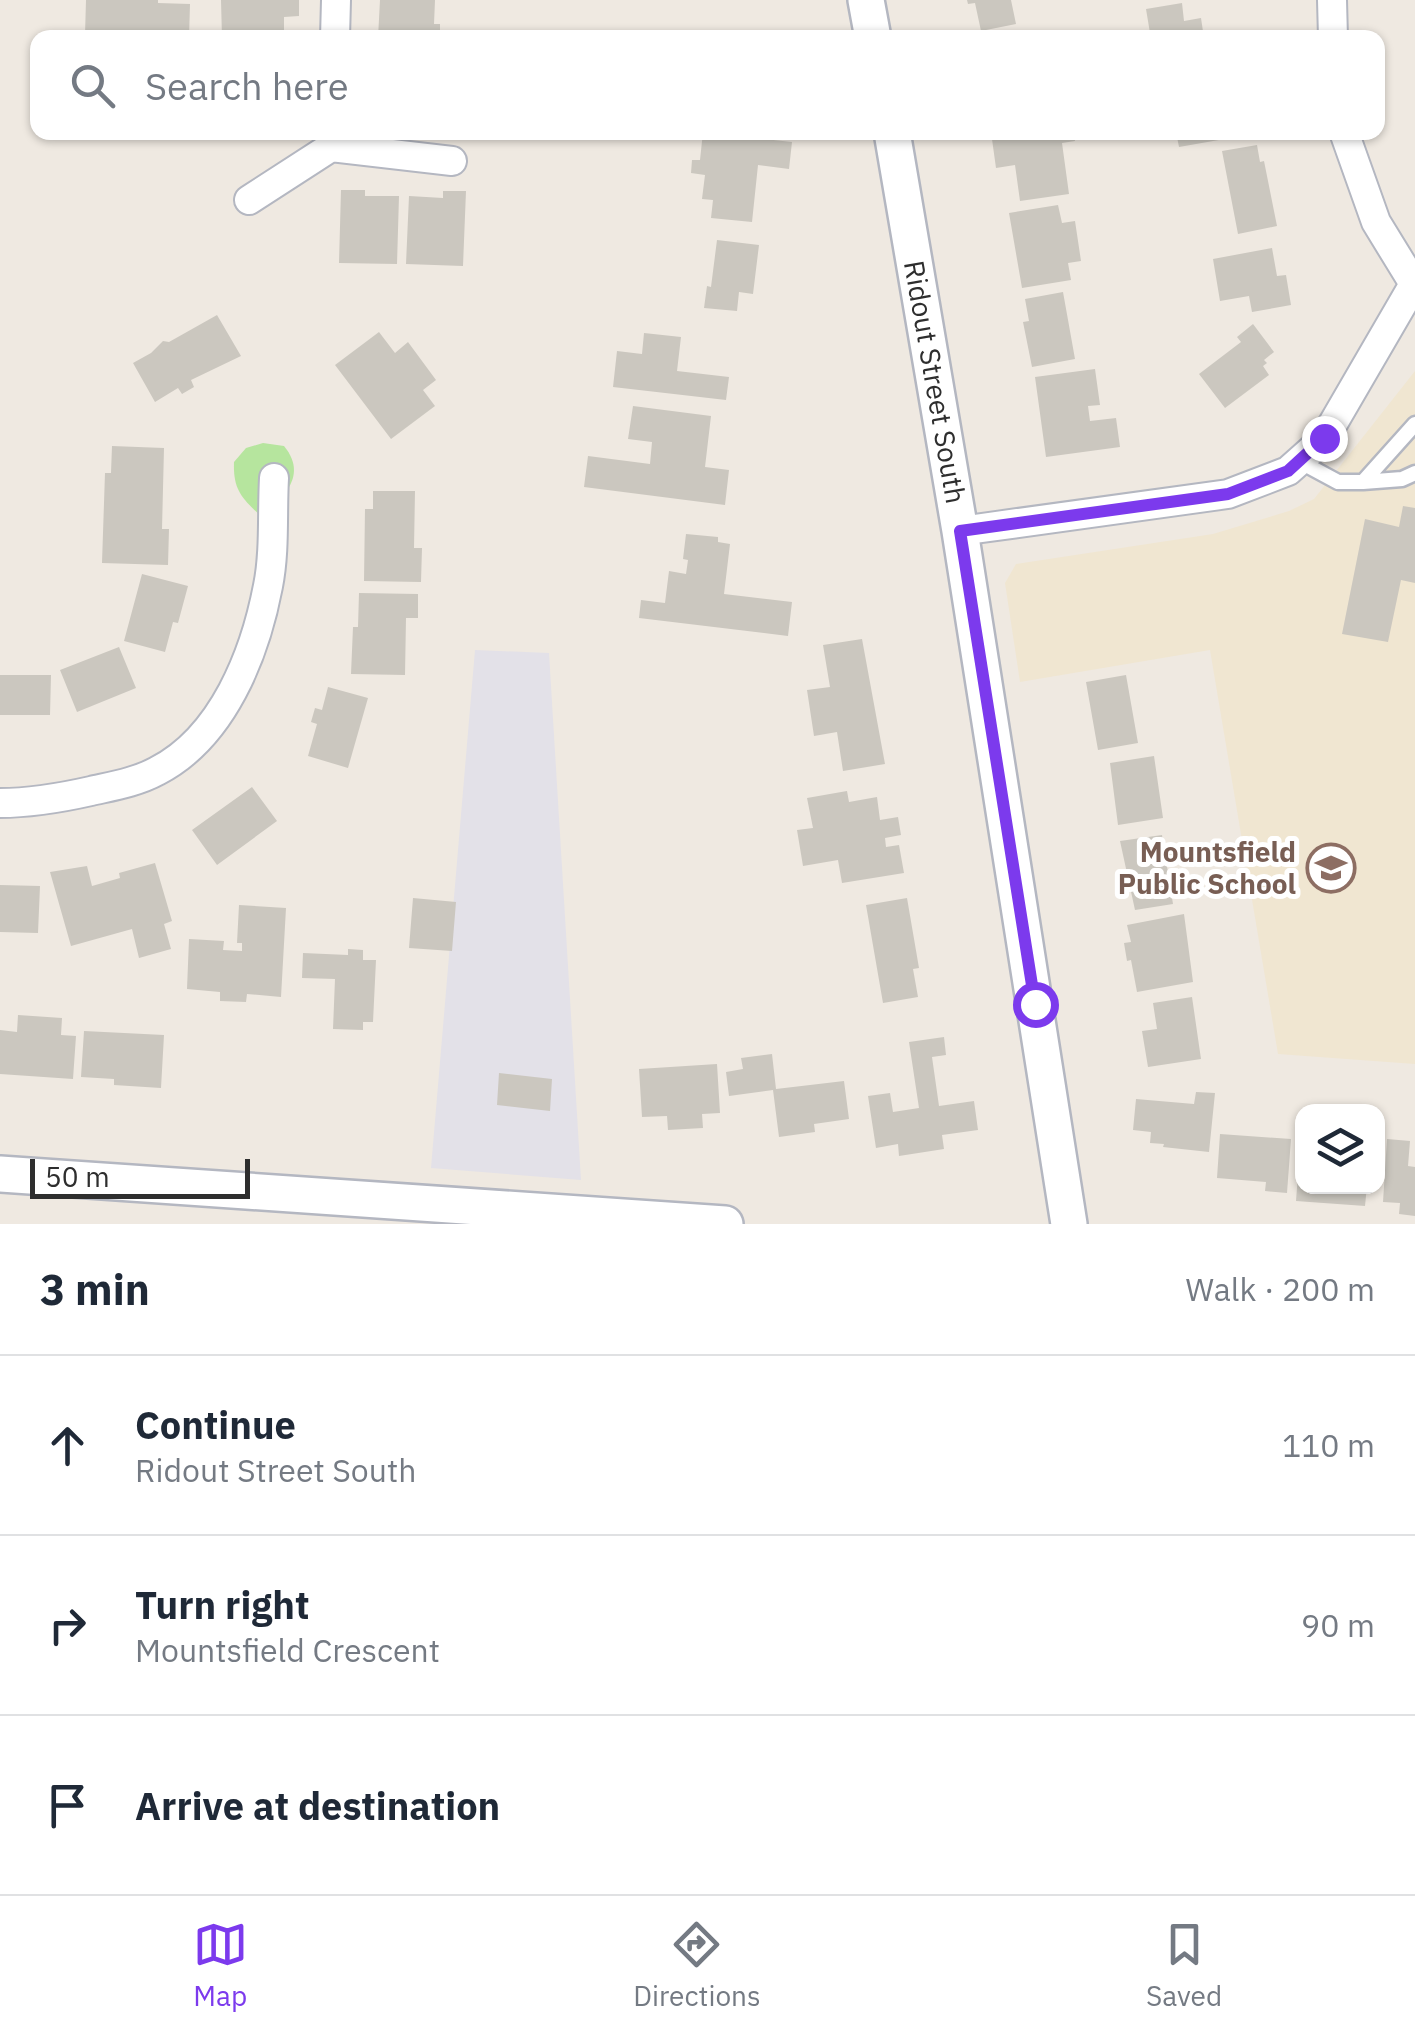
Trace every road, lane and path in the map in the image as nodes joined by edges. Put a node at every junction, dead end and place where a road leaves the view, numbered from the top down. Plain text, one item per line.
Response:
1 (336, 0) edge
2 (866, 0) edge
3 (1332, 0) edge
4 (335, 30) edge
5 (872, 30) edge
6 (1333, 30) edge
7 (332, 140) edge
8 (893, 140) edge
9 (1347, 140) edge
10 (452, 161) dead end
11 (249, 200) dead end
12 (1414, 284) edge
13 (1415, 424) edge
14 (1298, 461) junction
15 (1415, 474) edge
16 (274, 478) dead end
17 (1364, 482) junction
18 (960, 531) junction
19 (0, 803) edge
20 (0, 1174) edge
21 (725, 1224) edge
22 (1069, 1224) edge

1 - 4 street
2 - 5 street
3 - 6 street
7 - 10 street
7 - 11 street
8 - 18 street, Ridout Street South
9 - 12 street
12 - 14 street
13 - 17 lane
14 - 17 lane
14 - 18 street
15 - 17 lane
16 - 19 street
18 - 22 street, Ridout Street South
20 - 21 street

